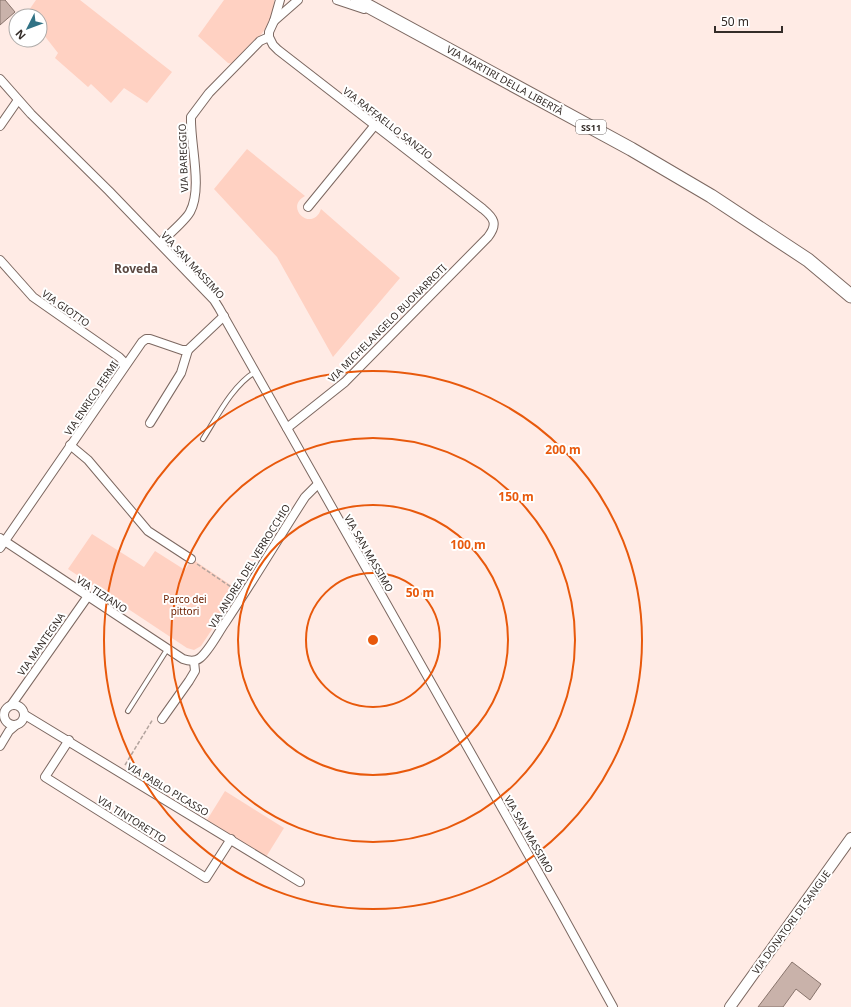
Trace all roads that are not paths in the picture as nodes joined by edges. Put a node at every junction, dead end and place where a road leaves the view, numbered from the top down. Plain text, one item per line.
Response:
1 (279, 0) edge
2 (298, 0) edge
3 (304, 0) edge
4 (336, 0) edge
5 (358, 0) edge
6 (369, 0) edge
7 (289, 8) junction
8 (383, 14) junction
9 (274, 21) junction
10 (269, 37) junction
11 (0, 79) edge
12 (18, 100) junction
13 (374, 125) junction
14 (0, 126) edge
15 (308, 208) dead end
16 (494, 226) joint
17 (174, 230) junction
18 (160, 243) junction
19 (173, 257) junction
20 (0, 260) edge
21 (851, 296) edge
22 (224, 316) junction
23 (188, 350) junction
24 (124, 366) junction
25 (255, 372) junction
26 (150, 423) dead end
27 (287, 428) junction
28 (203, 439) dead end
29 (70, 445) junction
30 (318, 484) junction
31 (2, 543) edge
32 (191, 560) road end
33 (88, 596) junction
34 (168, 648) junction
35 (194, 661) junction
36 (12, 704) junction
37 (128, 711) dead end
38 (25, 715) junction
39 (2, 717) edge
40 (162, 719) road end
41 (16, 725) junction
42 (69, 740) junction
43 (0, 746) edge
44 (851, 838) edge
45 (231, 839) junction
46 (300, 882) dead end
47 (613, 1007) edge
48 (730, 1007) edge

1 - 9 street
2 - 7 street
3 - 7 street
4 - 8 street
5 - 8 main road, VIA MARTIRI DELLA LIBERTÀ / SS11
6 - 8 street
7 - 9 street
8 - 21 main road, VIA MARTIRI DELLA LIBERTÀ / SS11
9 - 10 street
10 - 13 street, VIA RAFFAELLO SANZIO
10 - 17 street, VIA BAREGGIO
11 - 12 street, VIA SAN MASSIMO
12 - 14 street
12 - 18 street, VIA SAN MASSIMO
13 - 15 street
13 - 16 street, VIA RAFFAELLO SANZIO
16 - 27 street, VIA MICHELANGELO BUONARROTI
17 - 18 street, VIA BAREGGIO
17 - 19 street
18 - 19 street, VIA SAN MASSIMO
19 - 22 street, VIA SAN MASSIMO
20 - 24 street, VIA GIOTTO
22 - 23 street
22 - 25 street, VIA SAN MASSIMO
23 - 24 street, VIA ENRICO FERMI
23 - 26 street
24 - 29 street, VIA ENRICO FERMI
25 - 27 street, VIA SAN MASSIMO
25 - 28 lane
27 - 30 street, VIA SAN MASSIMO
29 - 31 street, VIA ENRICO FERMI
29 - 32 street
30 - 35 street, VIA ANDREA DEL VERROCCHIO
30 - 47 street, VIA SAN MASSIMO
31 - 33 street, VIA TIZIANO
33 - 34 street, VIA TIZIANO
33 - 36 street, VIA MANTEGNA
34 - 35 street, VIA TIZIANO
34 - 37 lane
35 - 40 street
36 - 38 street
36 - 39 street
38 - 41 street
38 - 42 street, VIA PABLO PICASSO
39 - 41 street
41 - 43 street
42 - 45 street, VIA PABLO PICASSO
42 - 45 street, VIA TINTORETTO
44 - 48 street, VIA DONATORI DI SANGUE
45 - 46 street, VIA PABLO PICASSO

